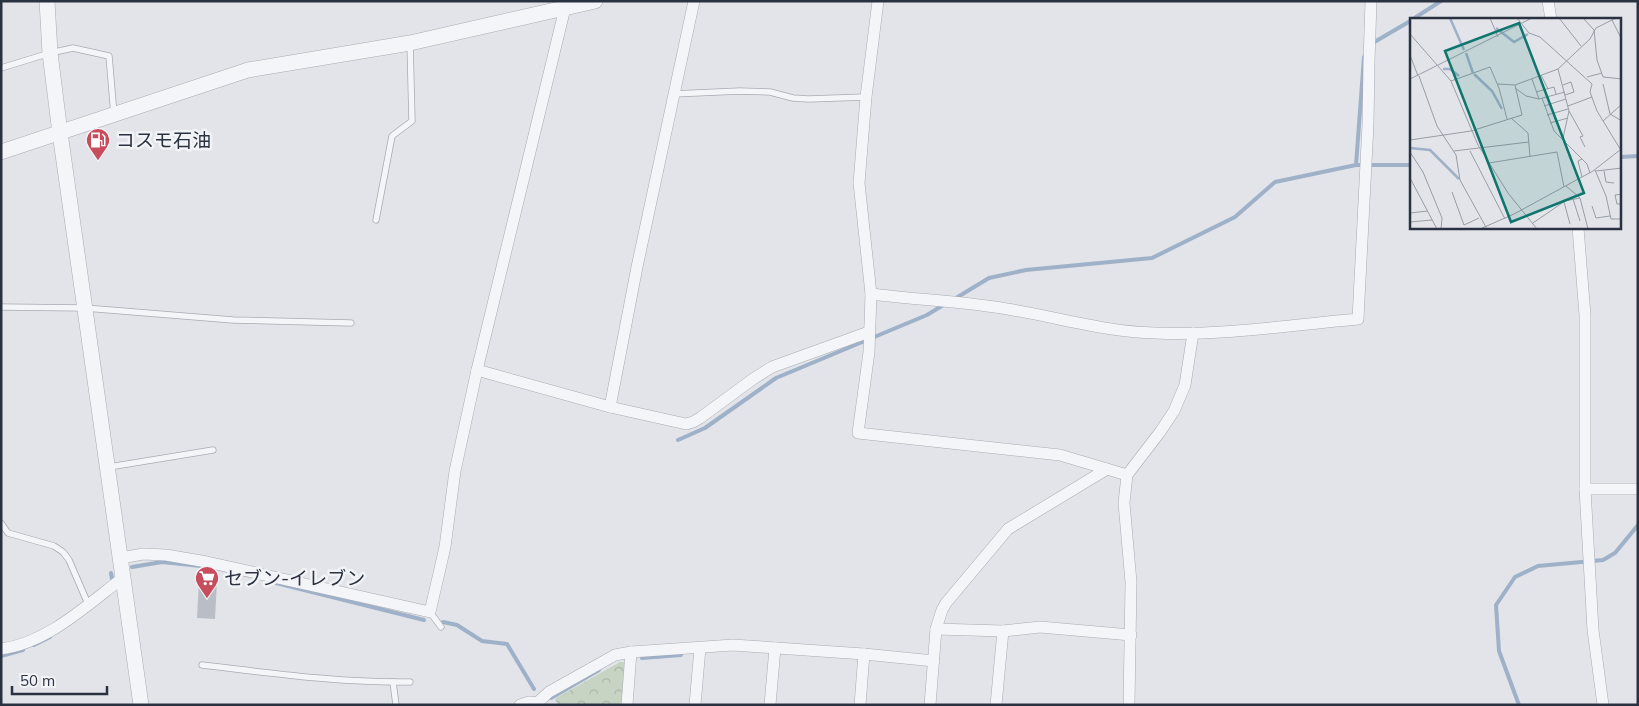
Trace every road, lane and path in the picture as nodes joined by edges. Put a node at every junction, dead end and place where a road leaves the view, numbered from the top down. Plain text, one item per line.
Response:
1 (46, 1) edge
2 (595, 1) edge
3 (694, 1) edge
4 (878, 1) edge
5 (1371, 1) edge
6 (1548, 1) edge
7 (564, 8) junction
8 (1551, 18) edge
9 (410, 43) junction
10 (50, 53) junction
11 (1, 68) edge
12 (673, 94) junction
13 (866, 97) junction
14 (114, 115) junction
15 (60, 133) junction
16 (1, 152) edge
17 (376, 220) dead end
18 (1578, 229) edge
19 (871, 294) junction
20 (1, 307) edge
21 (85, 308) junction
22 (351, 323) dead end
23 (870, 332) junction
24 (1193, 333) junction
25 (477, 370) junction
26 (610, 407) junction
27 (213, 450) dead end
28 (108, 467) junction
29 (1107, 469) junction
30 (1127, 475) junction
31 (1585, 489) junction
32 (1638, 489) edge
33 (1, 523) edge
34 (121, 558) junction
35 (124, 577) junction
36 (88, 604) junction
37 (430, 612) junction
38 (441, 627) dead end
39 (936, 629) junction
40 (1003, 631) junction
41 (1131, 636) junction
42 (700, 648) junction
43 (775, 648) junction
44 (1, 649) edge
45 (632, 652) junction
46 (864, 654) junction
47 (934, 661) junction
48 (202, 665) dead end
49 (393, 682) junction
50 (410, 682) dead end
51 (539, 704) edge
52 (141, 705) edge
53 (396, 705) edge
54 (520, 705) edge
55 (627, 705) edge
56 (695, 705) edge
57 (770, 705) edge
58 (860, 705) edge
59 (930, 705) edge
60 (996, 705) edge
61 (1129, 705) edge
62 (1603, 705) edge

1 - 10 street
2 - 7 street
3 - 12 street
4 - 13 street
5 - 24 street
6 - 8 street
7 - 9 street
7 - 25 street
9 - 14 street
9 - 17 lane
10 - 11 lane
10 - 14 lane
10 - 15 street
12 - 13 lane
12 - 26 street
13 - 19 street
14 - 15 street
15 - 16 street
15 - 21 street
18 - 31 street
19 - 23 street
19 - 24 street
20 - 21 lane
21 - 22 lane
21 - 28 street
23 - 26 street
23 - 29 street
24 - 30 street
25 - 26 street
25 - 37 street
27 - 28 lane
28 - 34 street
29 - 30 street
29 - 39 street
30 - 41 street
31 - 32 street
31 - 62 street
33 - 36 lane
34 - 35 street
34 - 37 street
35 - 36 street
35 - 52 street
36 - 44 street
37 - 38 lane
39 - 40 street
39 - 47 street
40 - 41 street
40 - 60 street
41 - 61 street
42 - 43 street
42 - 45 street
42 - 56 street
43 - 46 street
43 - 57 street
45 - 51 street
45 - 55 street
46 - 47 street
46 - 58 street
47 - 59 street
48 - 49 lane
49 - 50 lane
49 - 53 lane
51 - 54 street

